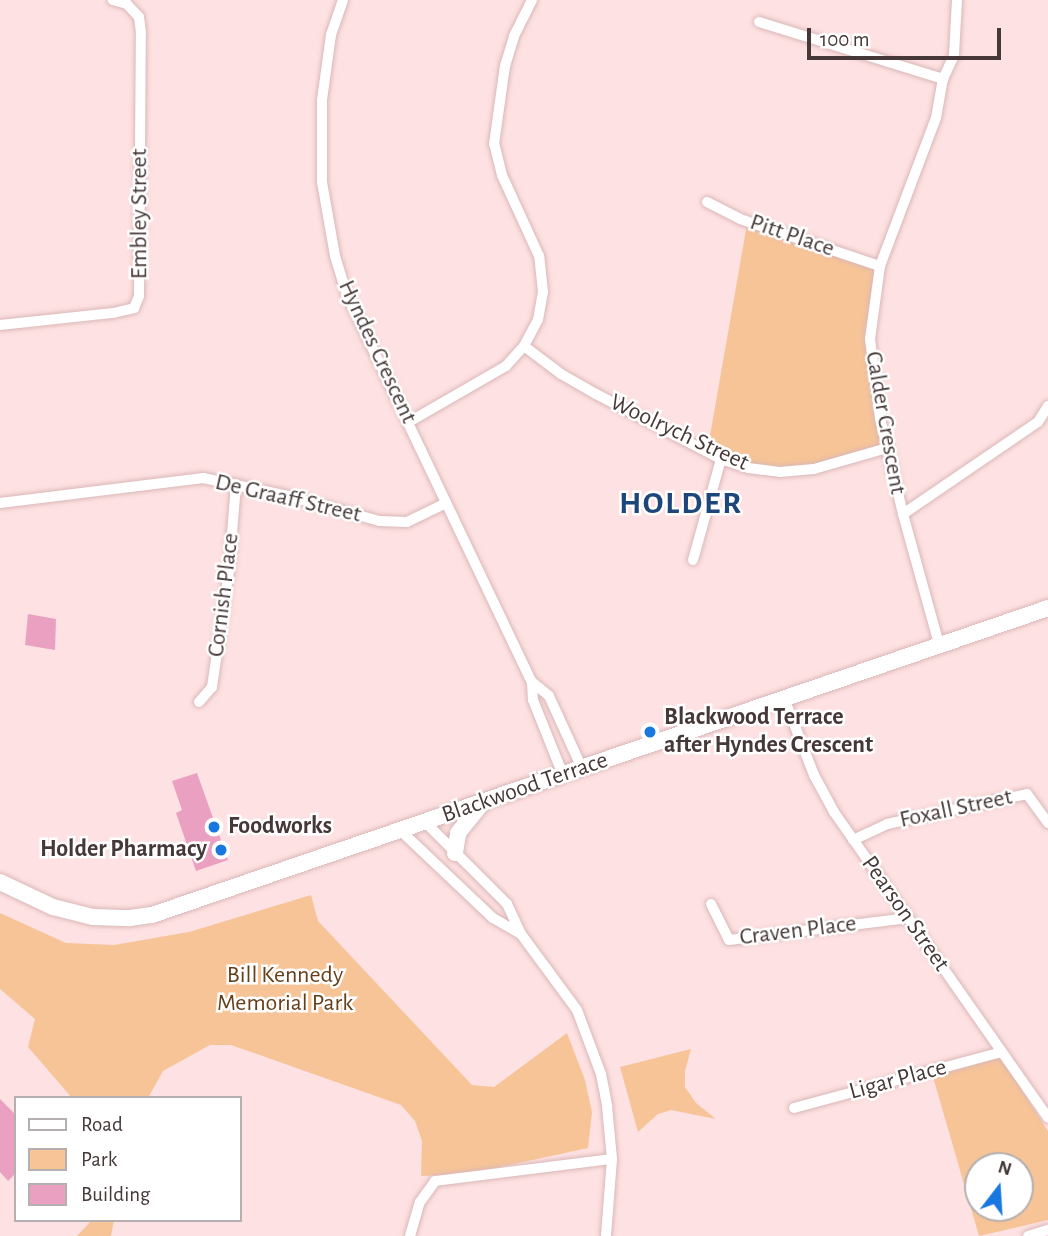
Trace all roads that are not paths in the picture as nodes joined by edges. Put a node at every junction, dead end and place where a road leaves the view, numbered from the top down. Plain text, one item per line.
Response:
1 (113, 0) edge
2 (343, 0) edge
3 (532, 0) edge
4 (957, 0) edge
5 (759, 22) dead end
6 (943, 79) junction
7 (707, 202) dead end
8 (880, 266) junction
9 (0, 325) edge
10 (524, 346) junction
11 (1048, 406) edge
12 (410, 422) junction
13 (887, 448) junction
14 (721, 459) junction
15 (236, 484) junction
16 (0, 503) edge
17 (446, 503) junction
18 (902, 514) junction
19 (693, 560) dead end
20 (1048, 608) edge
21 (939, 644) junction
22 (532, 682) junction
23 (784, 698) junction
24 (199, 702) dead end
25 (582, 768) junction
26 (563, 775) junction
27 (484, 802) junction
28 (425, 822) junction
29 (1048, 824) edge
30 (401, 831) junction
31 (853, 839) junction
32 (455, 853) junction
33 (0, 882) edge
34 (711, 904) dead end
35 (907, 918) junction
36 (521, 934) junction
37 (1002, 1052) junction
38 (794, 1108) dead end
39 (1048, 1118) edge
40 (612, 1159) junction
41 (1048, 1230) edge
42 (410, 1236) edge
43 (606, 1236) edge
44 (1028, 1236) edge

1 - 9 street, Embley Street
2 - 12 street, Hyndes Crescent
3 - 10 street
4 - 6 street, Calder Crescent
5 - 6 street
6 - 8 street, Calder Crescent
7 - 8 street, Pitt Place
8 - 13 street, Calder Crescent
10 - 12 street
10 - 14 street, Woolrych Street
11 - 18 street
12 - 17 street, Hyndes Crescent
13 - 14 street, Woolrych Street
13 - 18 street, Calder Crescent
14 - 19 street
15 - 16 street, De Graaff Street
15 - 17 street, De Graaff Street
15 - 24 street, Cornish Place
17 - 22 street, Hyndes Crescent
18 - 21 street, Calder Crescent
20 - 21 street, Blackwood Terrace
21 - 23 street, Blackwood Terrace
22 - 25 street, Hyndes Crescent
22 - 26 street, Hyndes Crescent
23 - 25 street, Blackwood Terrace
23 - 31 street, Pearson Street
25 - 26 street, Blackwood Terrace
26 - 27 street, Blackwood Terrace
27 - 28 street, Blackwood Terrace
27 - 32 street
28 - 30 street, Blackwood Terrace
28 - 32 street
29 - 31 street, Foxall Street
30 - 33 street, Blackwood Terrace
30 - 36 street
31 - 35 street, Pearson Street
32 - 36 street
34 - 35 street, Craven Place
35 - 37 street, Pearson Street
36 - 40 street
37 - 38 street, Ligar Place
37 - 39 street, Pearson Street
40 - 42 street
40 - 43 street
41 - 44 street

